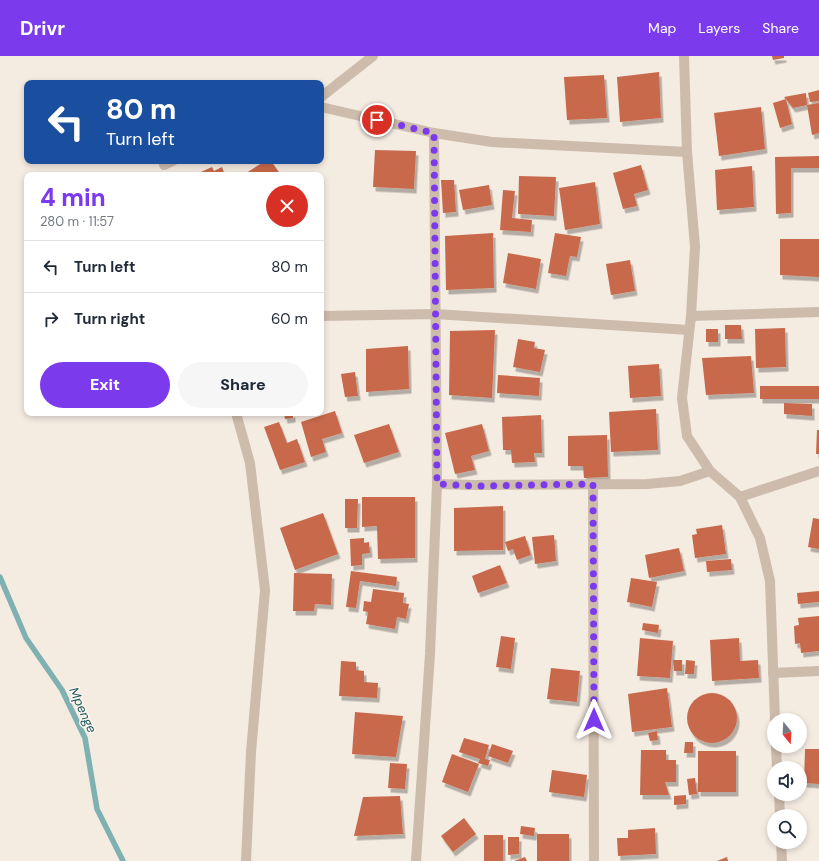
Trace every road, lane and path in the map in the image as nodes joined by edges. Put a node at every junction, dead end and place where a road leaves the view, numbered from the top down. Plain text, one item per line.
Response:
1 (373, 56) edge
2 (684, 56) edge
3 (324, 95) edge
4 (324, 108) edge
5 (434, 133) junction
6 (687, 152) junction
7 (819, 312) edge
8 (435, 314) junction
9 (324, 316) edge
10 (691, 316) junction
11 (689, 330) junction
12 (237, 416) edge
13 (710, 471) junction
14 (819, 471) edge
15 (437, 484) junction
16 (593, 484) junction
17 (740, 497) junction
18 (819, 671) edge
19 (773, 673) junction
20 (775, 713) edge
21 (781, 849) edge
22 (246, 861) edge
23 (416, 861) edge
24 (594, 861) edge
25 (782, 861) edge

1 - 3 street
2 - 6 street
4 - 5 street
5 - 6 street
5 - 8 street
6 - 10 street
7 - 10 street
8 - 9 street
8 - 11 street
8 - 15 street
10 - 11 street
11 - 13 street
12 - 22 street
13 - 16 street
13 - 17 street
14 - 17 street
15 - 16 street
15 - 23 street
16 - 24 street
17 - 19 street
18 - 19 street
19 - 20 street
21 - 25 street

